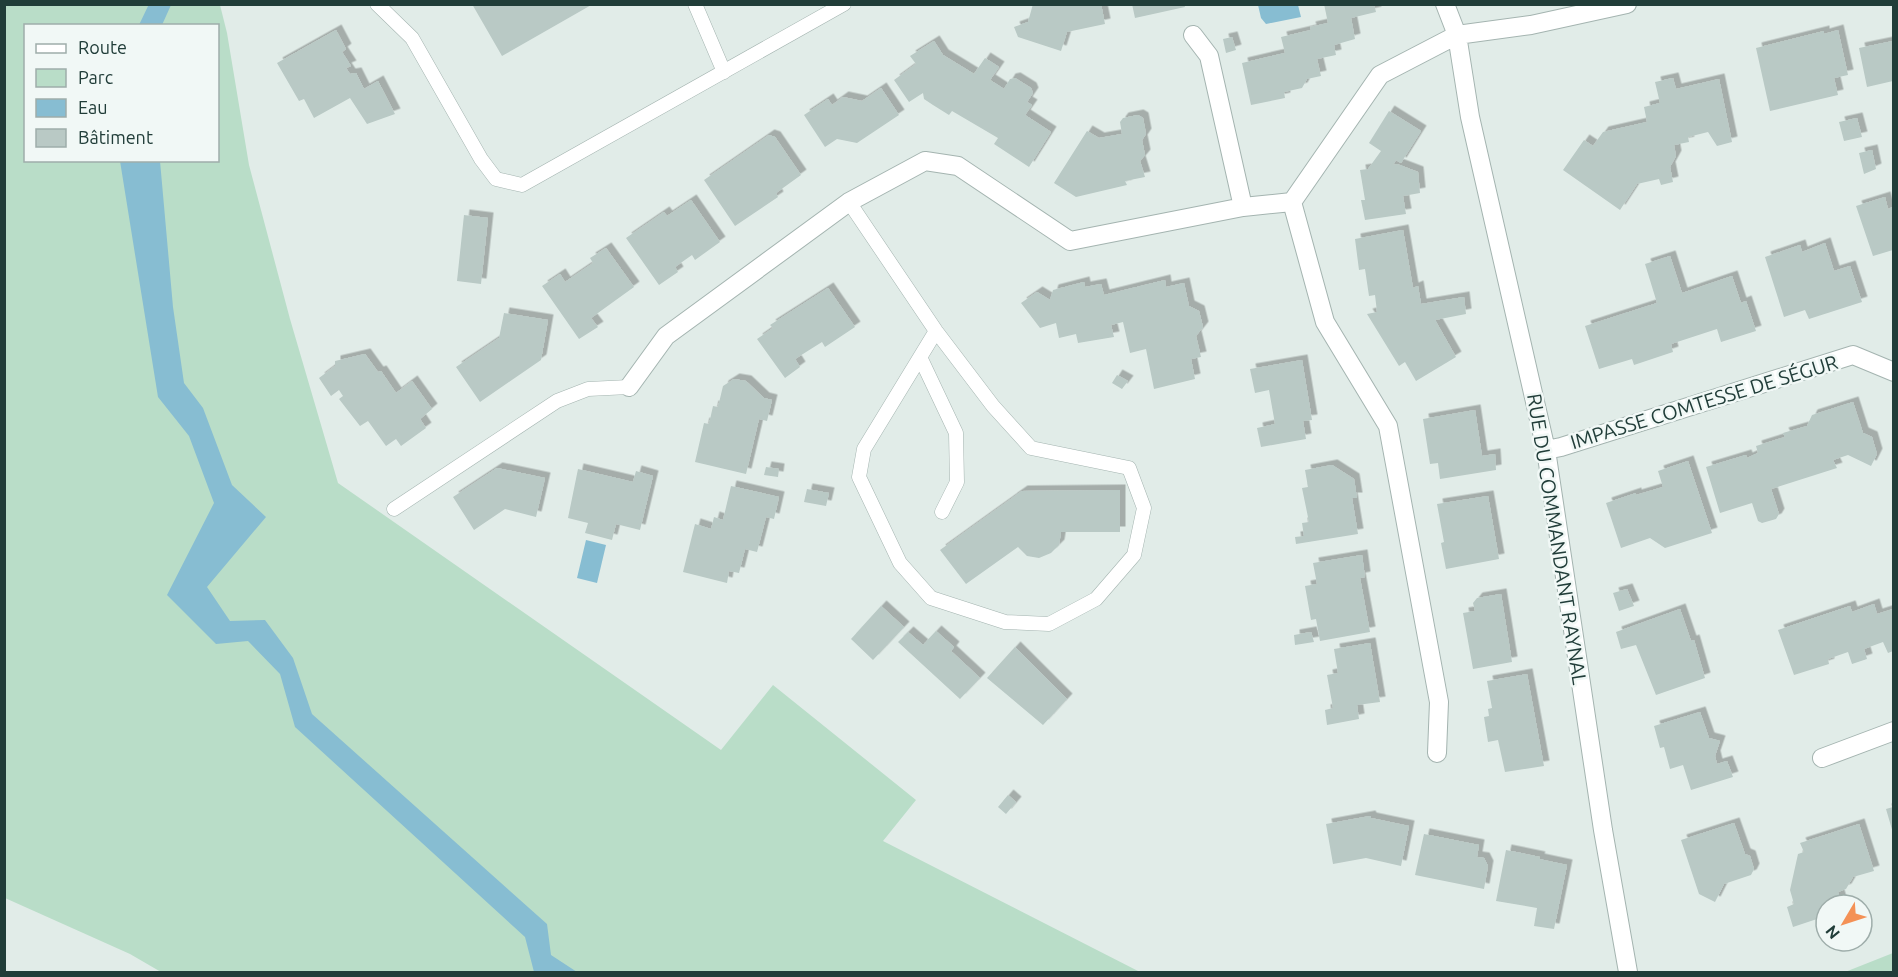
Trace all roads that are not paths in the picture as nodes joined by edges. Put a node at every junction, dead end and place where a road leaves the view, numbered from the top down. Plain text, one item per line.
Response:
1 (377, 4) edge
2 (695, 4) edge
3 (844, 4) edge
4 (1445, 4) edge
5 (1627, 4) edge
6 (1193, 35) dead end
7 (1457, 35) junction
8 (723, 72) junction
9 (849, 202) junction
10 (1292, 202) junction
11 (1242, 207) junction
12 (936, 331) junction
13 (920, 357) junction
14 (1893, 372) edge
15 (629, 387) joint
16 (1546, 450) junction
17 (394, 509) dead end
18 (942, 512) dead end
19 (1893, 731) edge
20 (1437, 753) dead end
21 (1822, 758) dead end
22 (1628, 972) edge

1 - 8 lane
2 - 8 lane
3 - 8 lane
4 - 7 street, RUE DU COMMANDANT RAYNAL
5 - 7 street
6 - 11 street
7 - 10 street
7 - 16 street, RUE DU COMMANDANT RAYNAL
9 - 11 street
9 - 12 lane
9 - 15 street
10 - 11 street
10 - 20 street
12 - 13 lane
12 - 13 lane
13 - 18 lane
14 - 16 street, IMPASSE COMTESSE DE SÉGUR
15 - 17 lane
16 - 22 street, RUE DU COMMANDANT RAYNAL
19 - 21 street

